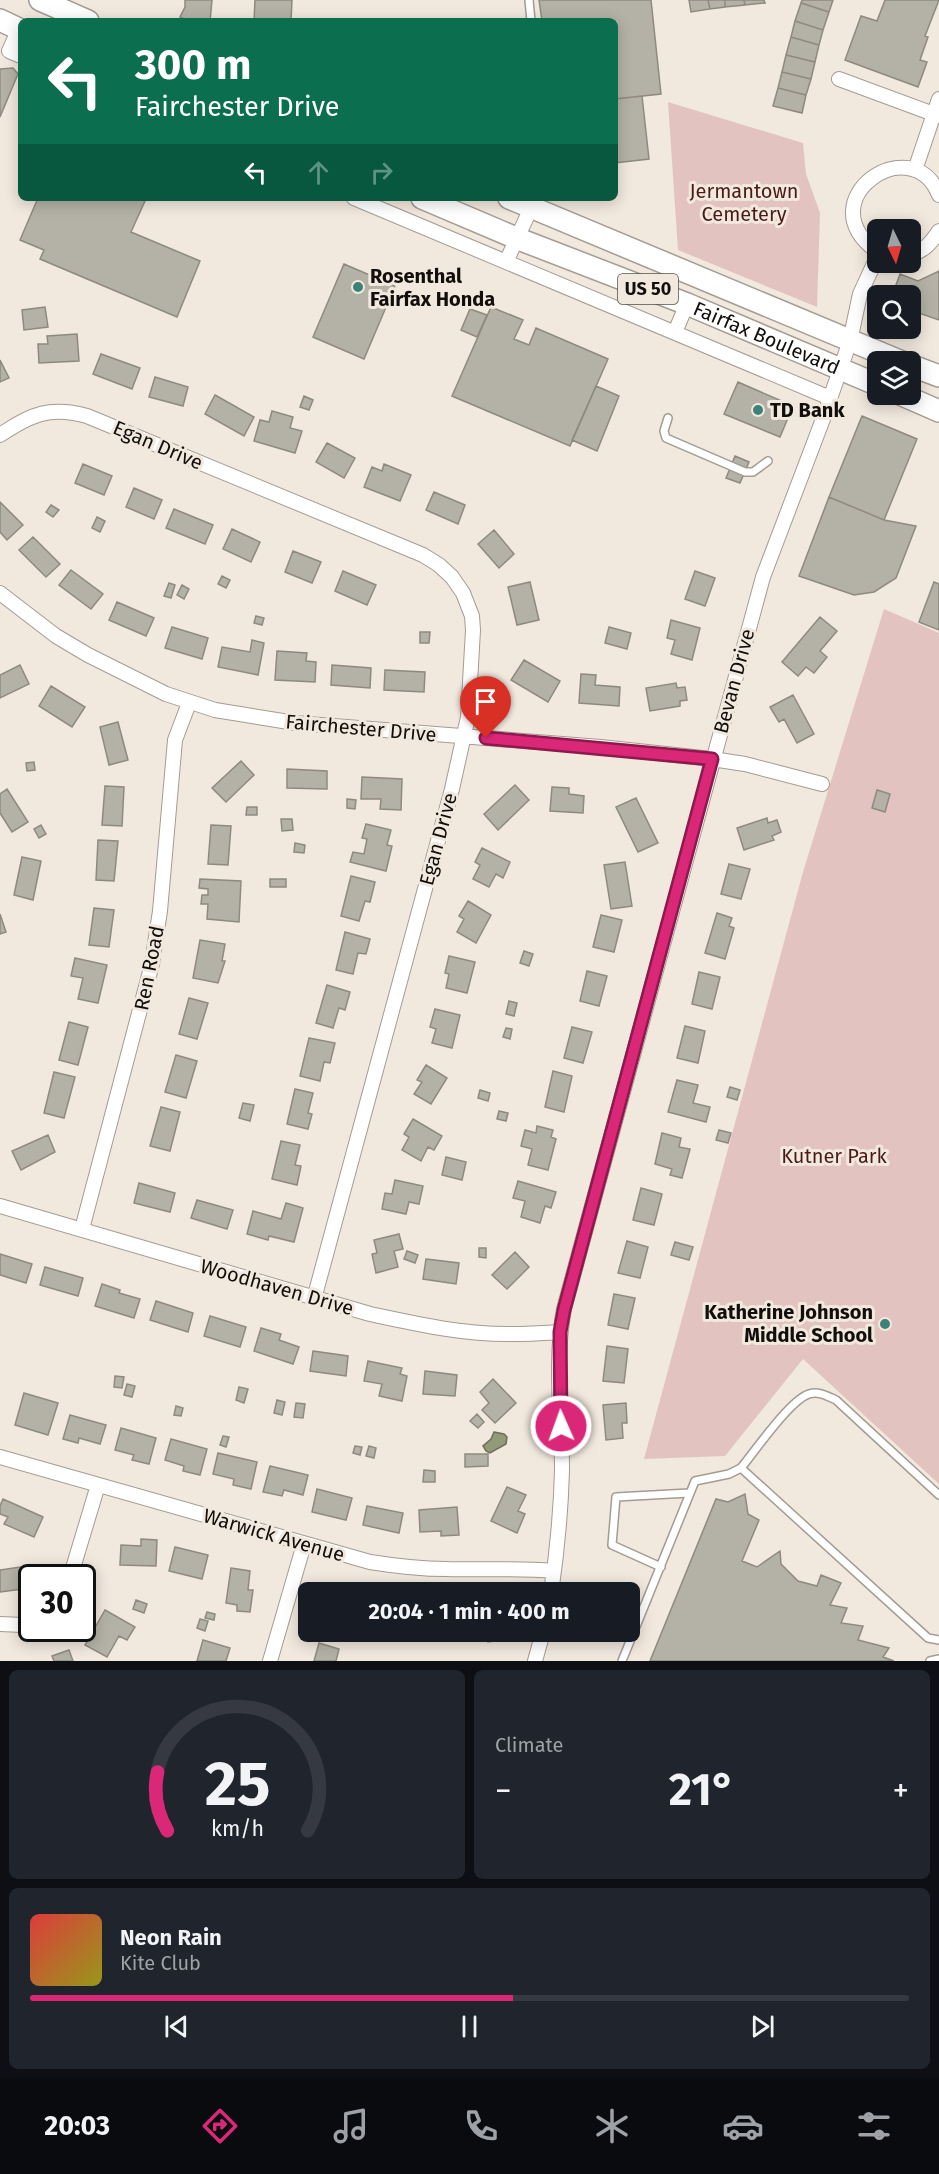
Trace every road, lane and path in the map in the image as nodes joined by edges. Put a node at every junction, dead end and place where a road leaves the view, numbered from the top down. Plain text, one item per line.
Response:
1 (40, 0) edge
2 (66, 0) edge
3 (529, 0) edge
4 (81, 18) edge
5 (84, 18) edge
6 (531, 18) edge
7 (0, 20) edge
8 (18, 28) edge
9 (18, 34) edge
10 (10, 52) edge
11 (839, 79) dead end
12 (939, 99) edge
13 (937, 115) edge
14 (915, 170) junction
15 (939, 195) edge
16 (361, 201) edge
17 (429, 201) edge
18 (533, 203) edge
19 (939, 231) edge
20 (516, 238) junction
21 (867, 245) edge
22 (921, 250) edge
23 (506, 262) junction
24 (869, 273) edge
25 (687, 304) junction
26 (675, 332) junction
27 (850, 341) junction
28 (875, 351) edge
29 (921, 369) edge
30 (840, 370) junction
31 (939, 376) edge
32 (867, 381) edge
33 (830, 398) junction
34 (921, 403) edge
35 (939, 411) edge
36 (668, 418) dead end
37 (0, 435) edge
38 (768, 461) dead end
39 (0, 593) edge
40 (189, 703) junction
41 (463, 736) junction
42 (712, 759) junction
43 (822, 784) dead end
44 (0, 1206) edge
45 (82, 1229) junction
46 (315, 1299) junction
47 (560, 1332) junction
48 (0, 1457) edge
49 (741, 1468) junction
50 (98, 1485) junction
51 (689, 1493) junction
52 (939, 1495) edge
53 (304, 1544) junction
54 (74, 1564) edge
55 (661, 1567) junction
56 (554, 1571) junction
57 (552, 1582) edge
58 (0, 1624) edge
59 (18, 1625) edge
60 (939, 1640) edge
61 (540, 1642) edge
62 (939, 1659) edge
63 (270, 1661) edge
64 (535, 1661) edge
65 (622, 1661) edge
66 (930, 1661) edge

1 - 4 main road
2 - 5 main road
3 - 6 lane
7 - 8 main road
9 - 10 street
11 - 13 street
12 - 13 street
13 - 14 street
14 - 15 street
14 - 21 street
16 - 23 street
17 - 20 main road, Fairfax Boulevard / US 50
18 - 20 street
18 - 27 main road, Fairfax Boulevard / US 50
19 - 22 street
20 - 23 street
20 - 25 main road, Fairfax Boulevard / US 50
23 - 26 street
24 - 27 street, Bevan Drive
25 - 26 street
25 - 30 main road, Fairfax Boulevard / US 50
26 - 33 street
27 - 28 main road, Fairfax Boulevard / US 50
27 - 30 street, Bevan Drive
29 - 31 main road
30 - 32 main road, Fairfax Boulevard / US 50
30 - 33 street, Bevan Drive
33 - 42 street, Bevan Drive
34 - 35 main road
36 - 38 lane
37 - 41 street, Egan Drive
39 - 40 street, Fairchester Drive
40 - 41 street, Fairchester Drive
40 - 45 street, Ren Road
41 - 42 street, Fairchester Drive
41 - 46 street, Egan Drive
42 - 43 street, Fairchester Drive
42 - 47 street, Bevan Drive
44 - 45 street, Woodhaven Drive
45 - 46 street, Woodhaven Drive
46 - 47 street, Woodhaven Drive
47 - 56 street, Bevan Drive
48 - 50 street, Warwick Avenue
49 - 51 lane
49 - 52 lane
49 - 60 lane
50 - 53 street, Warwick Avenue
50 - 54 street
51 - 55 lane
51 - 55 lane
53 - 56 street, Warwick Avenue
53 - 63 street
55 - 65 lane
56 - 57 street, Bevan Drive
58 - 59 street
61 - 64 street
62 - 66 lane

